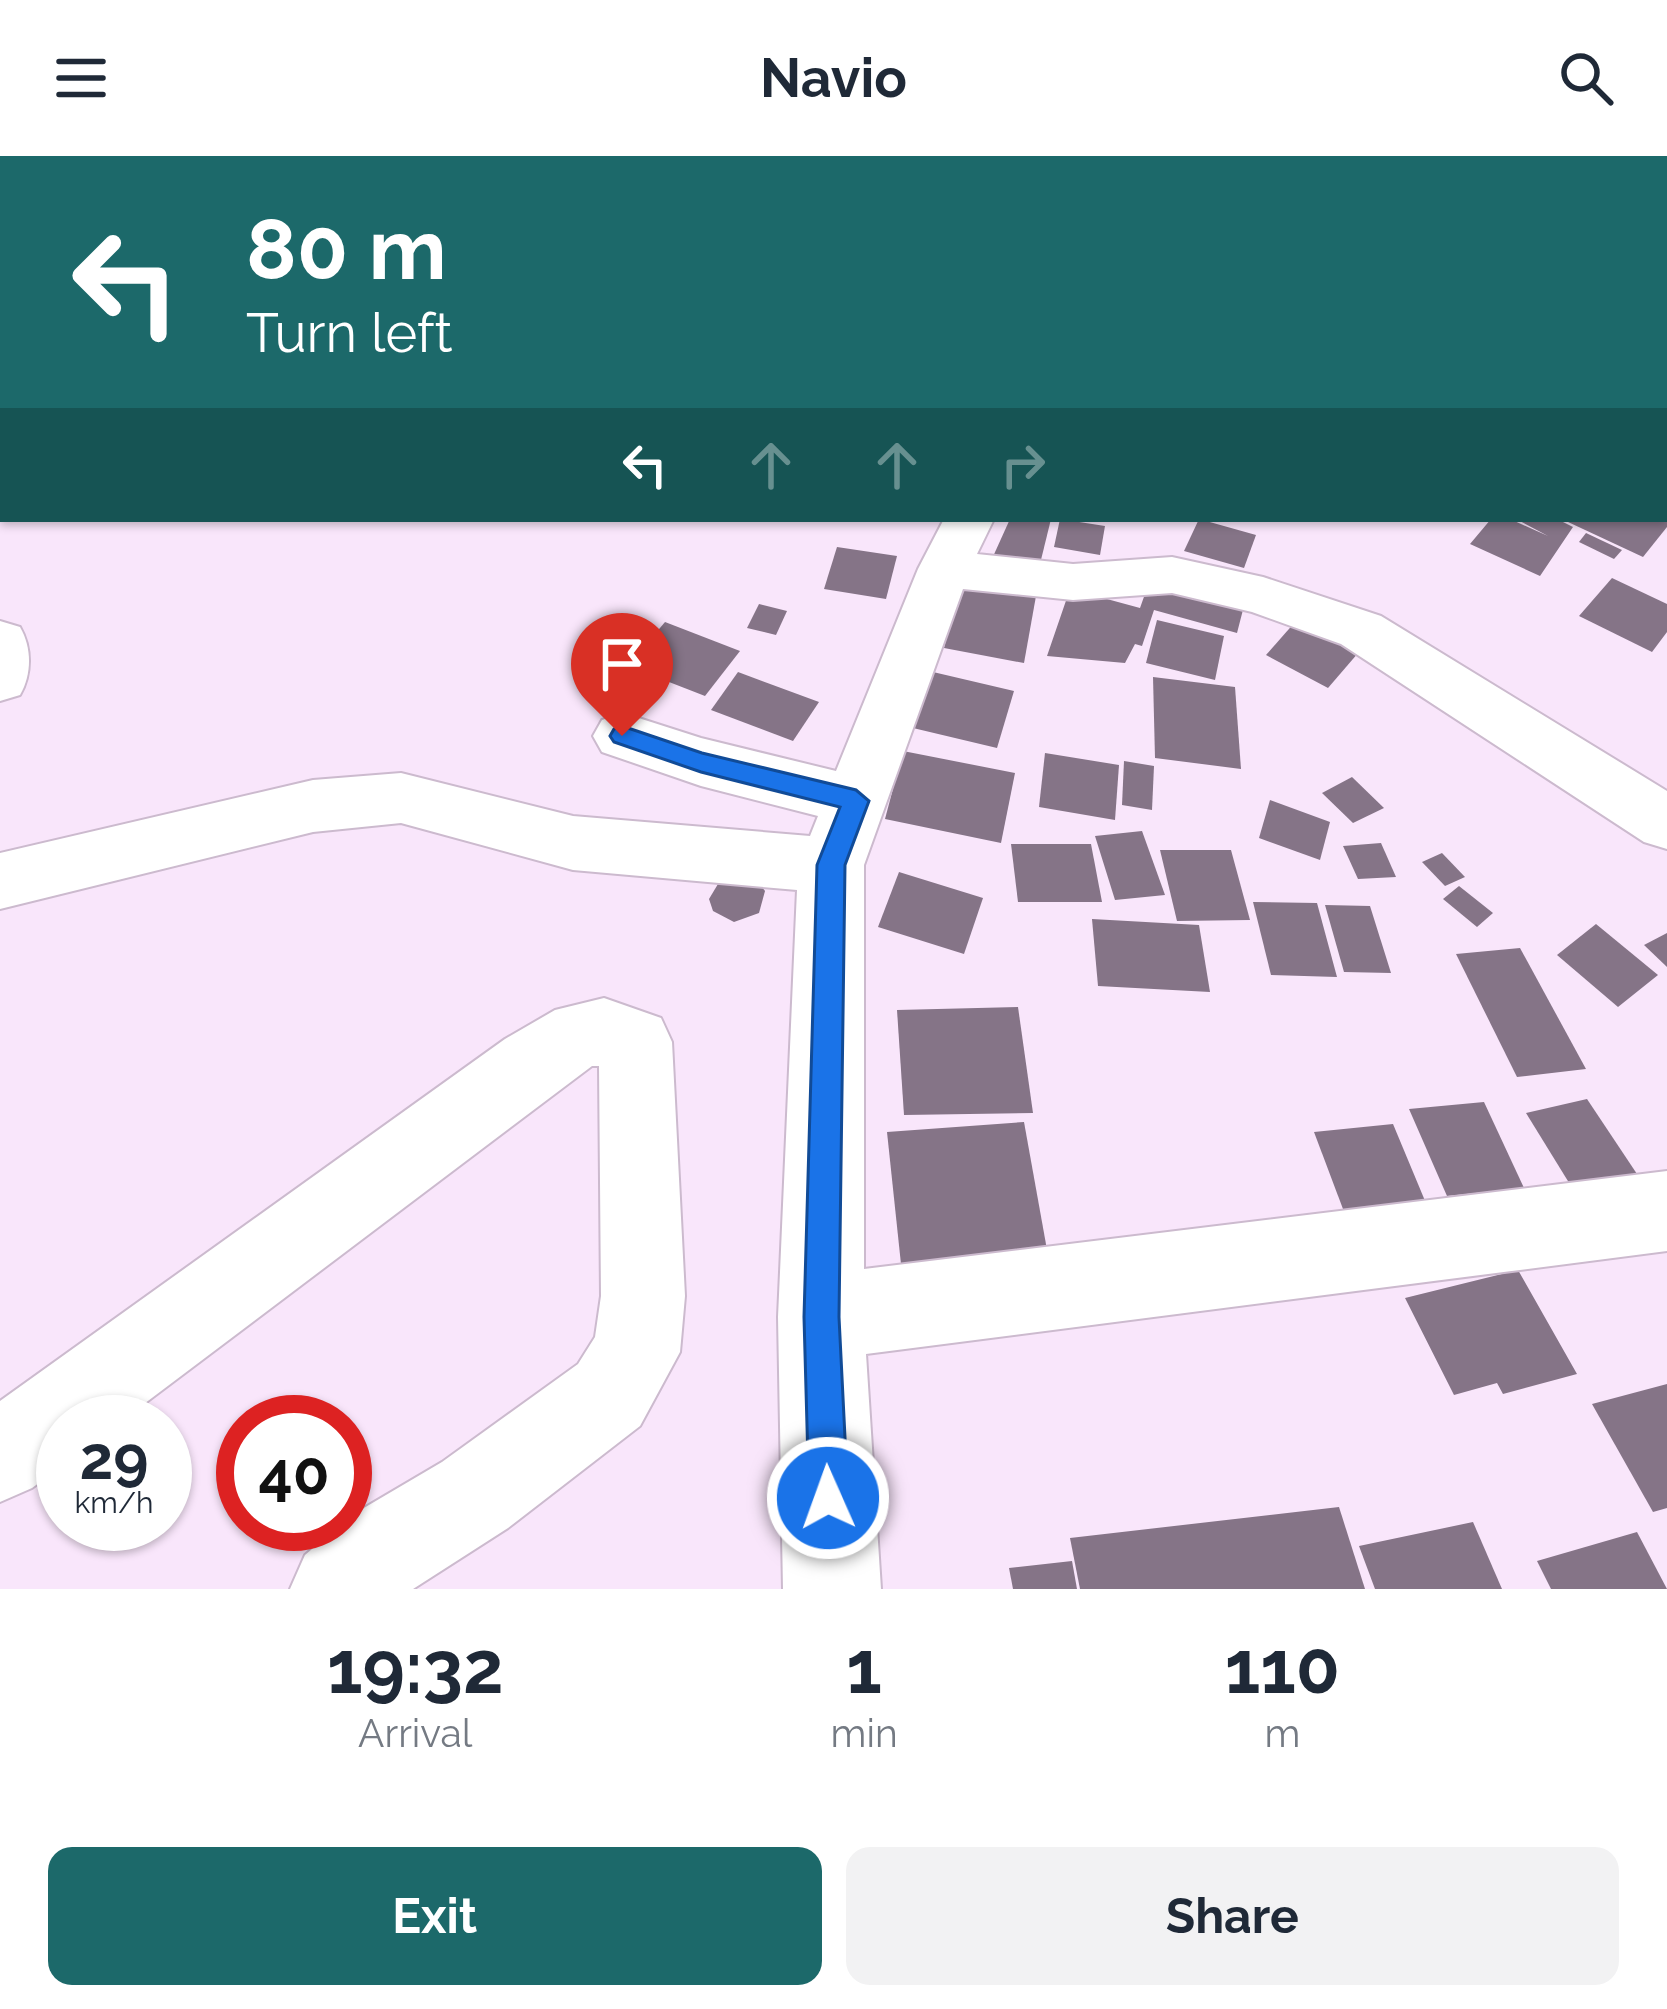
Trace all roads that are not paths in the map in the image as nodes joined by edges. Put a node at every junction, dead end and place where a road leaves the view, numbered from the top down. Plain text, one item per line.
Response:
1 (956, 544) edge
2 (0, 641) edge
3 (0, 680) edge
4 (622, 736) dead end
5 (1667, 823) edge
6 (843, 833) junction
7 (0, 881) edge
8 (1667, 1211) edge
9 (821, 1317) junction
10 (0, 1456) edge
11 (339, 1589) edge
12 (832, 1589) edge

1 - 5 street
1 - 6 street
2 - 3 street
4 - 6 street
6 - 7 street
6 - 9 street
8 - 9 street
9 - 12 street
10 - 11 street

